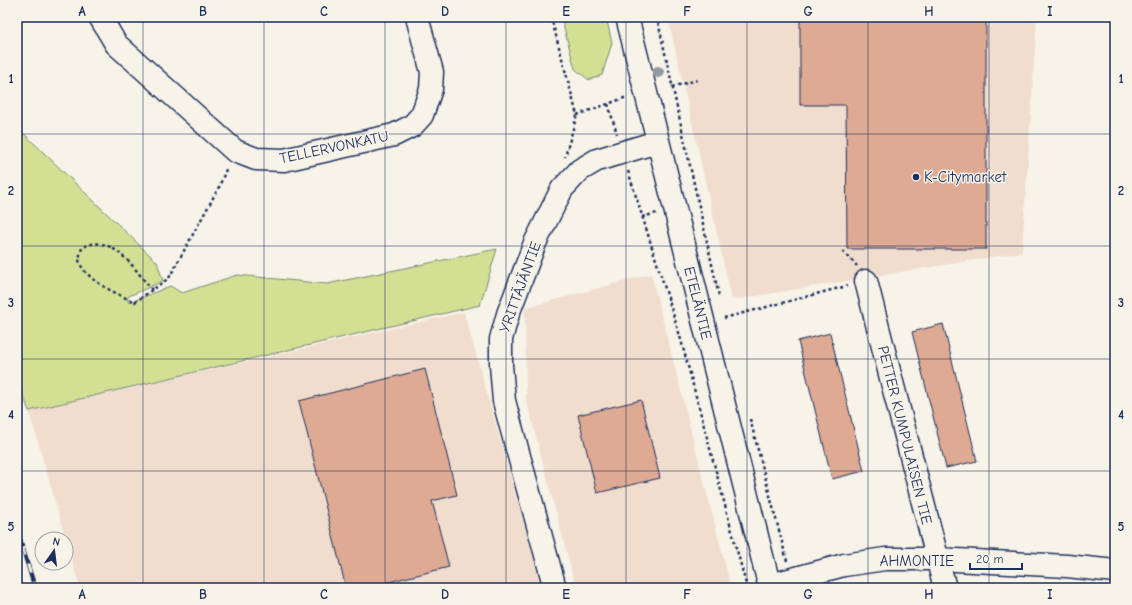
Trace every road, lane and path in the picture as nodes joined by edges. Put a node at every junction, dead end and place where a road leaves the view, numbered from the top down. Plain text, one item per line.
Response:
1 (100, 17) edge
2 (417, 17) edge
3 (551, 17) edge
4 (627, 17) edge
5 (657, 17) edge
6 (697, 80) dead end
7 (672, 87) junction
8 (657, 142) junction
9 (235, 150) junction
10 (622, 151) junction
11 (866, 281) joint
12 (152, 290) junction
13 (720, 303) dead end
14 (722, 310) dead end
15 (724, 318) junction
16 (726, 325) dead end
17 (748, 414) dead end
18 (937, 559) junction
19 (1115, 571) edge
20 (791, 579) junction
21 (770, 587) edge
22 (555, 588) edge
23 (747, 588) edge
24 (944, 588) edge

1 - 9 street, TELLERVONKATU
2 - 9 street, TELLERVONKATU
3 - 10 path
4 - 8 street, ETELÄNTIE
5 - 7 path
6 - 7 path
7 - 13 path
8 - 10 street, YRITTÄJÄNTIE
8 - 21 street, ETELÄNTIE
9 - 12 path
10 - 22 street, YRITTÄJÄNTIE
10 - 23 path
11 - 15 path
11 - 18 street, PETTER KUMPULAISEN TIE
12 - 12 path
14 - 15 path
15 - 16 path
17 - 20 path
18 - 19 street, AHMONTIE
18 - 20 street, AHMONTIE
18 - 24 street, PETTER KUMPULAISEN TIE
20 - 21 street, AHMONTIE

